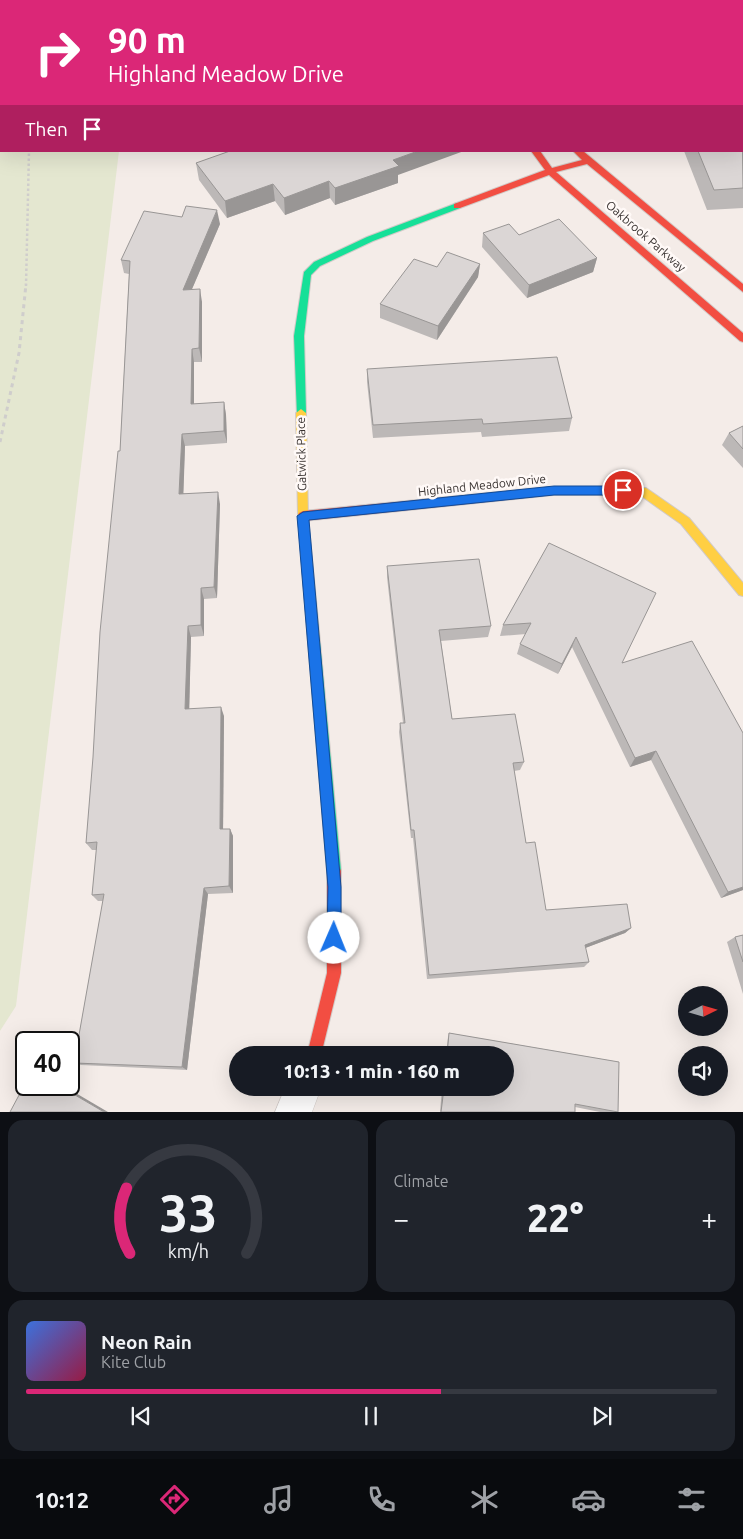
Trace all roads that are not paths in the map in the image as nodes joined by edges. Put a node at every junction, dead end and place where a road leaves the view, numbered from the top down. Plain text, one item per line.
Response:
1 (536, 152) edge
2 (578, 152) edge
3 (587, 161) junction
4 (550, 171) junction
5 (743, 288) edge
6 (743, 338) edge
7 (303, 516) junction
8 (743, 591) edge
9 (316, 1046) edge
10 (300, 1096) edge
11 (293, 1112) edge

1 - 4 street, Oakbrook Parkway
2 - 3 street, Oakbrook Parkway
3 - 4 street, Gatwick Place
3 - 5 street, Oakbrook Parkway
4 - 6 street, Oakbrook Parkway
4 - 7 street, Gatwick Place
7 - 8 street, Highland Meadow Drive
7 - 9 street, Gatwick Place
10 - 11 street

